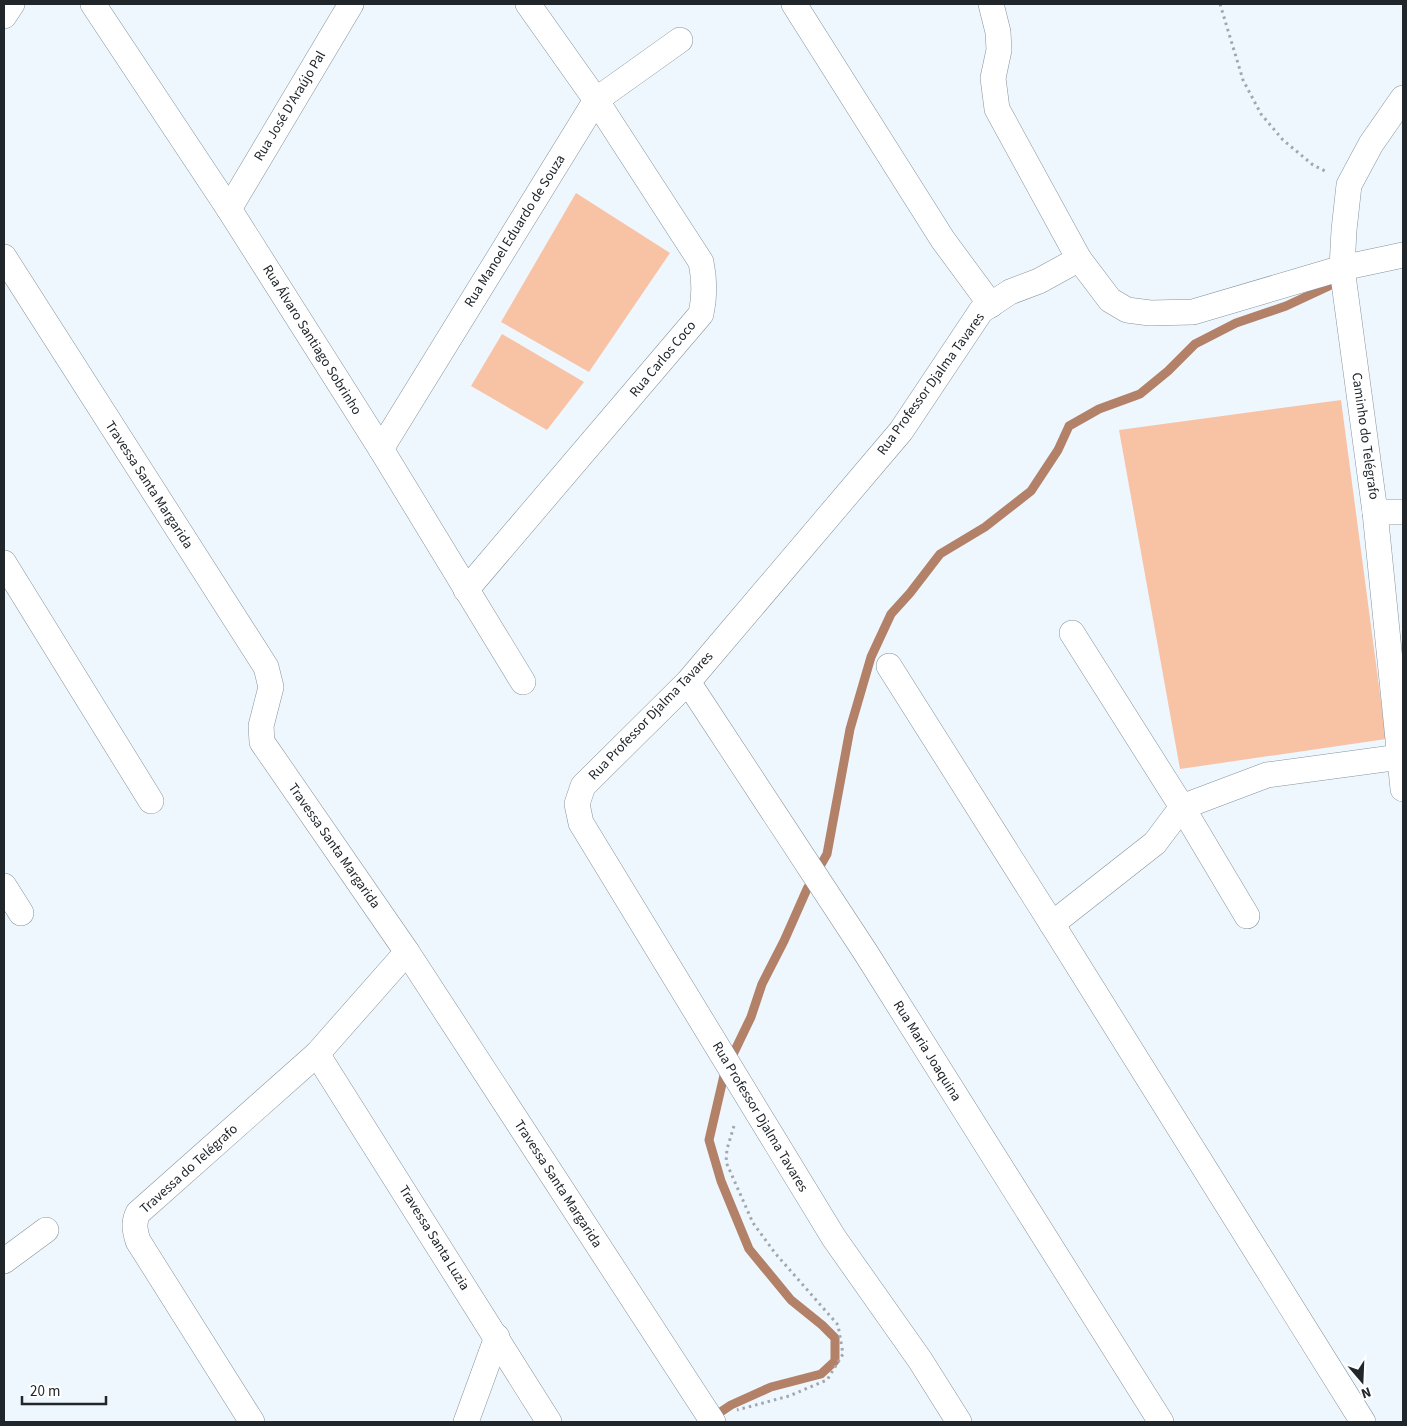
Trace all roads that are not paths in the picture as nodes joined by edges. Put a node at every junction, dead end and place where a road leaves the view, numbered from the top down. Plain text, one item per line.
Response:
1 (12, 4) edge
2 (93, 4) edge
3 (351, 4) edge
4 (528, 4) edge
5 (794, 4) edge
6 (991, 4) edge
7 (4, 16) edge
8 (680, 40) dead end
9 (1403, 98) edge
10 (596, 100) junction
11 (229, 209) junction
12 (1403, 255) edge
13 (4, 258) edge
14 (1079, 259) junction
15 (1342, 268) junction
16 (991, 305) junction
17 (381, 449) junction
18 (1376, 512) junction
19 (1403, 512) edge
20 (4, 563) edge
21 (466, 590) junction
22 (1072, 633) dead end
23 (889, 666) dead end
24 (524, 682) dead end
25 (688, 682) junction
26 (1400, 756) junction
27 (1403, 789) edge
28 (151, 801) dead end
29 (1182, 807) junction
30 (4, 886) edge
31 (21, 913) dead end
32 (1247, 916) dead end
33 (1052, 924) junction
34 (408, 952) junction
35 (318, 1054) junction
36 (46, 1230) dead end
37 (4, 1261) edge
38 (496, 1337) junction
39 (717, 1415) edge
40 (252, 1422) edge
41 (466, 1422) edge
42 (549, 1422) edge
43 (959, 1422) edge
44 (1161, 1422) edge
45 (1362, 1422) edge

1 - 7 street
2 - 11 street, Rua Álvaro Santiago Sobrinho
3 - 11 street, Rua José D'Araújo Pal
4 - 10 street, Rua Carlos Coco
5 - 16 street
6 - 14 street
8 - 10 street, Rua Manoel Eduardo de Souza
9 - 15 street, Caminho do Telégrafo
10 - 17 street, Rua Manoel Eduardo de Souza
10 - 21 street, Rua Carlos Coco
11 - 17 street, Rua Álvaro Santiago Sobrinho
12 - 15 street
13 - 34 street, Travessa Santa Margarida
14 - 15 street
14 - 16 street, Rua Professor Djalma Tavares
15 - 18 street, Caminho do Telégrafo
16 - 25 street, Rua Professor Djalma Tavares
17 - 21 street, Rua Álvaro Santiago Sobrinho
18 - 19 street
18 - 26 street, Caminho do Telégrafo
20 - 28 street
21 - 24 street, Rua Álvaro Santiago Sobrinho
22 - 29 street
23 - 33 street
25 - 43 street, Rua Professor Djalma Tavares
25 - 44 street, Rua Maria Joaquina
26 - 27 street, Caminho do Telégrafo
26 - 29 street
29 - 32 street
29 - 33 street
30 - 31 street
33 - 45 street
34 - 35 street, Travessa do Telégrafo
34 - 39 street, Travessa Santa Margarida
35 - 38 street, Travessa Santa Luzia
35 - 40 street, Travessa do Telégrafo
36 - 37 street
38 - 41 street
38 - 42 street, Travessa Santa Luzia

